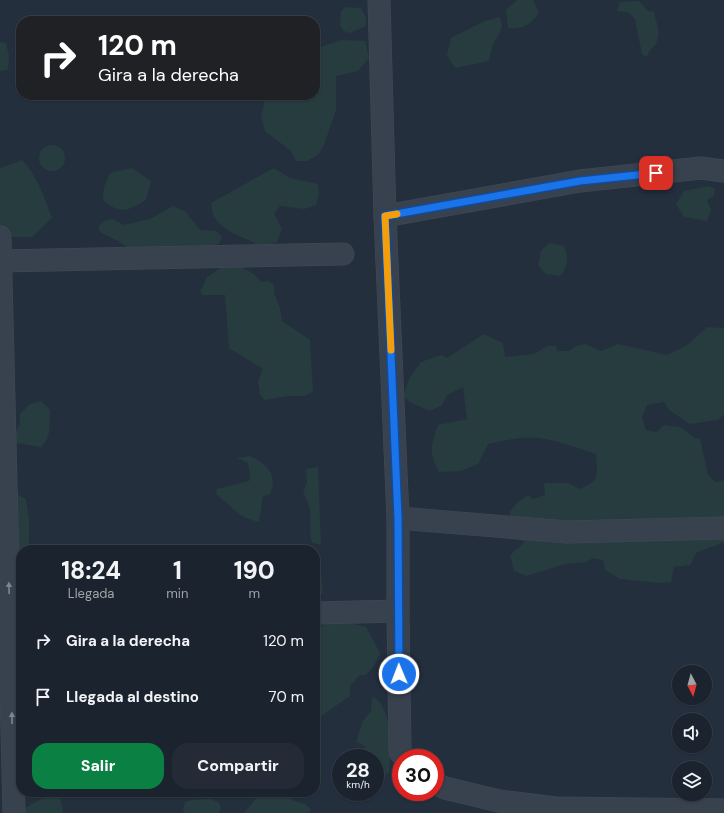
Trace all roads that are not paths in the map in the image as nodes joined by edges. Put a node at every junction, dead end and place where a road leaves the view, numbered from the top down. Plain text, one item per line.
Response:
1 (379, 0) edge
2 (724, 171) edge
3 (385, 216) junction
4 (0, 238) edge
5 (342, 254) dead end
6 (0, 261) edge
7 (398, 518) junction
8 (724, 528) edge
9 (398, 611) junction
10 (320, 613) edge
11 (10, 619) edge
12 (400, 749) edge
13 (444, 787) edge
14 (724, 810) edge
15 (687, 812) edge
16 (14, 813) edge

1 - 3 street
2 - 3 street
3 - 7 street
4 - 6 street
5 - 6 street
11 -> 6 street
7 - 8 street
7 - 9 street
9 - 10 street
9 - 12 street
16 -> 11 street
13 - 15 street
14 - 15 street

